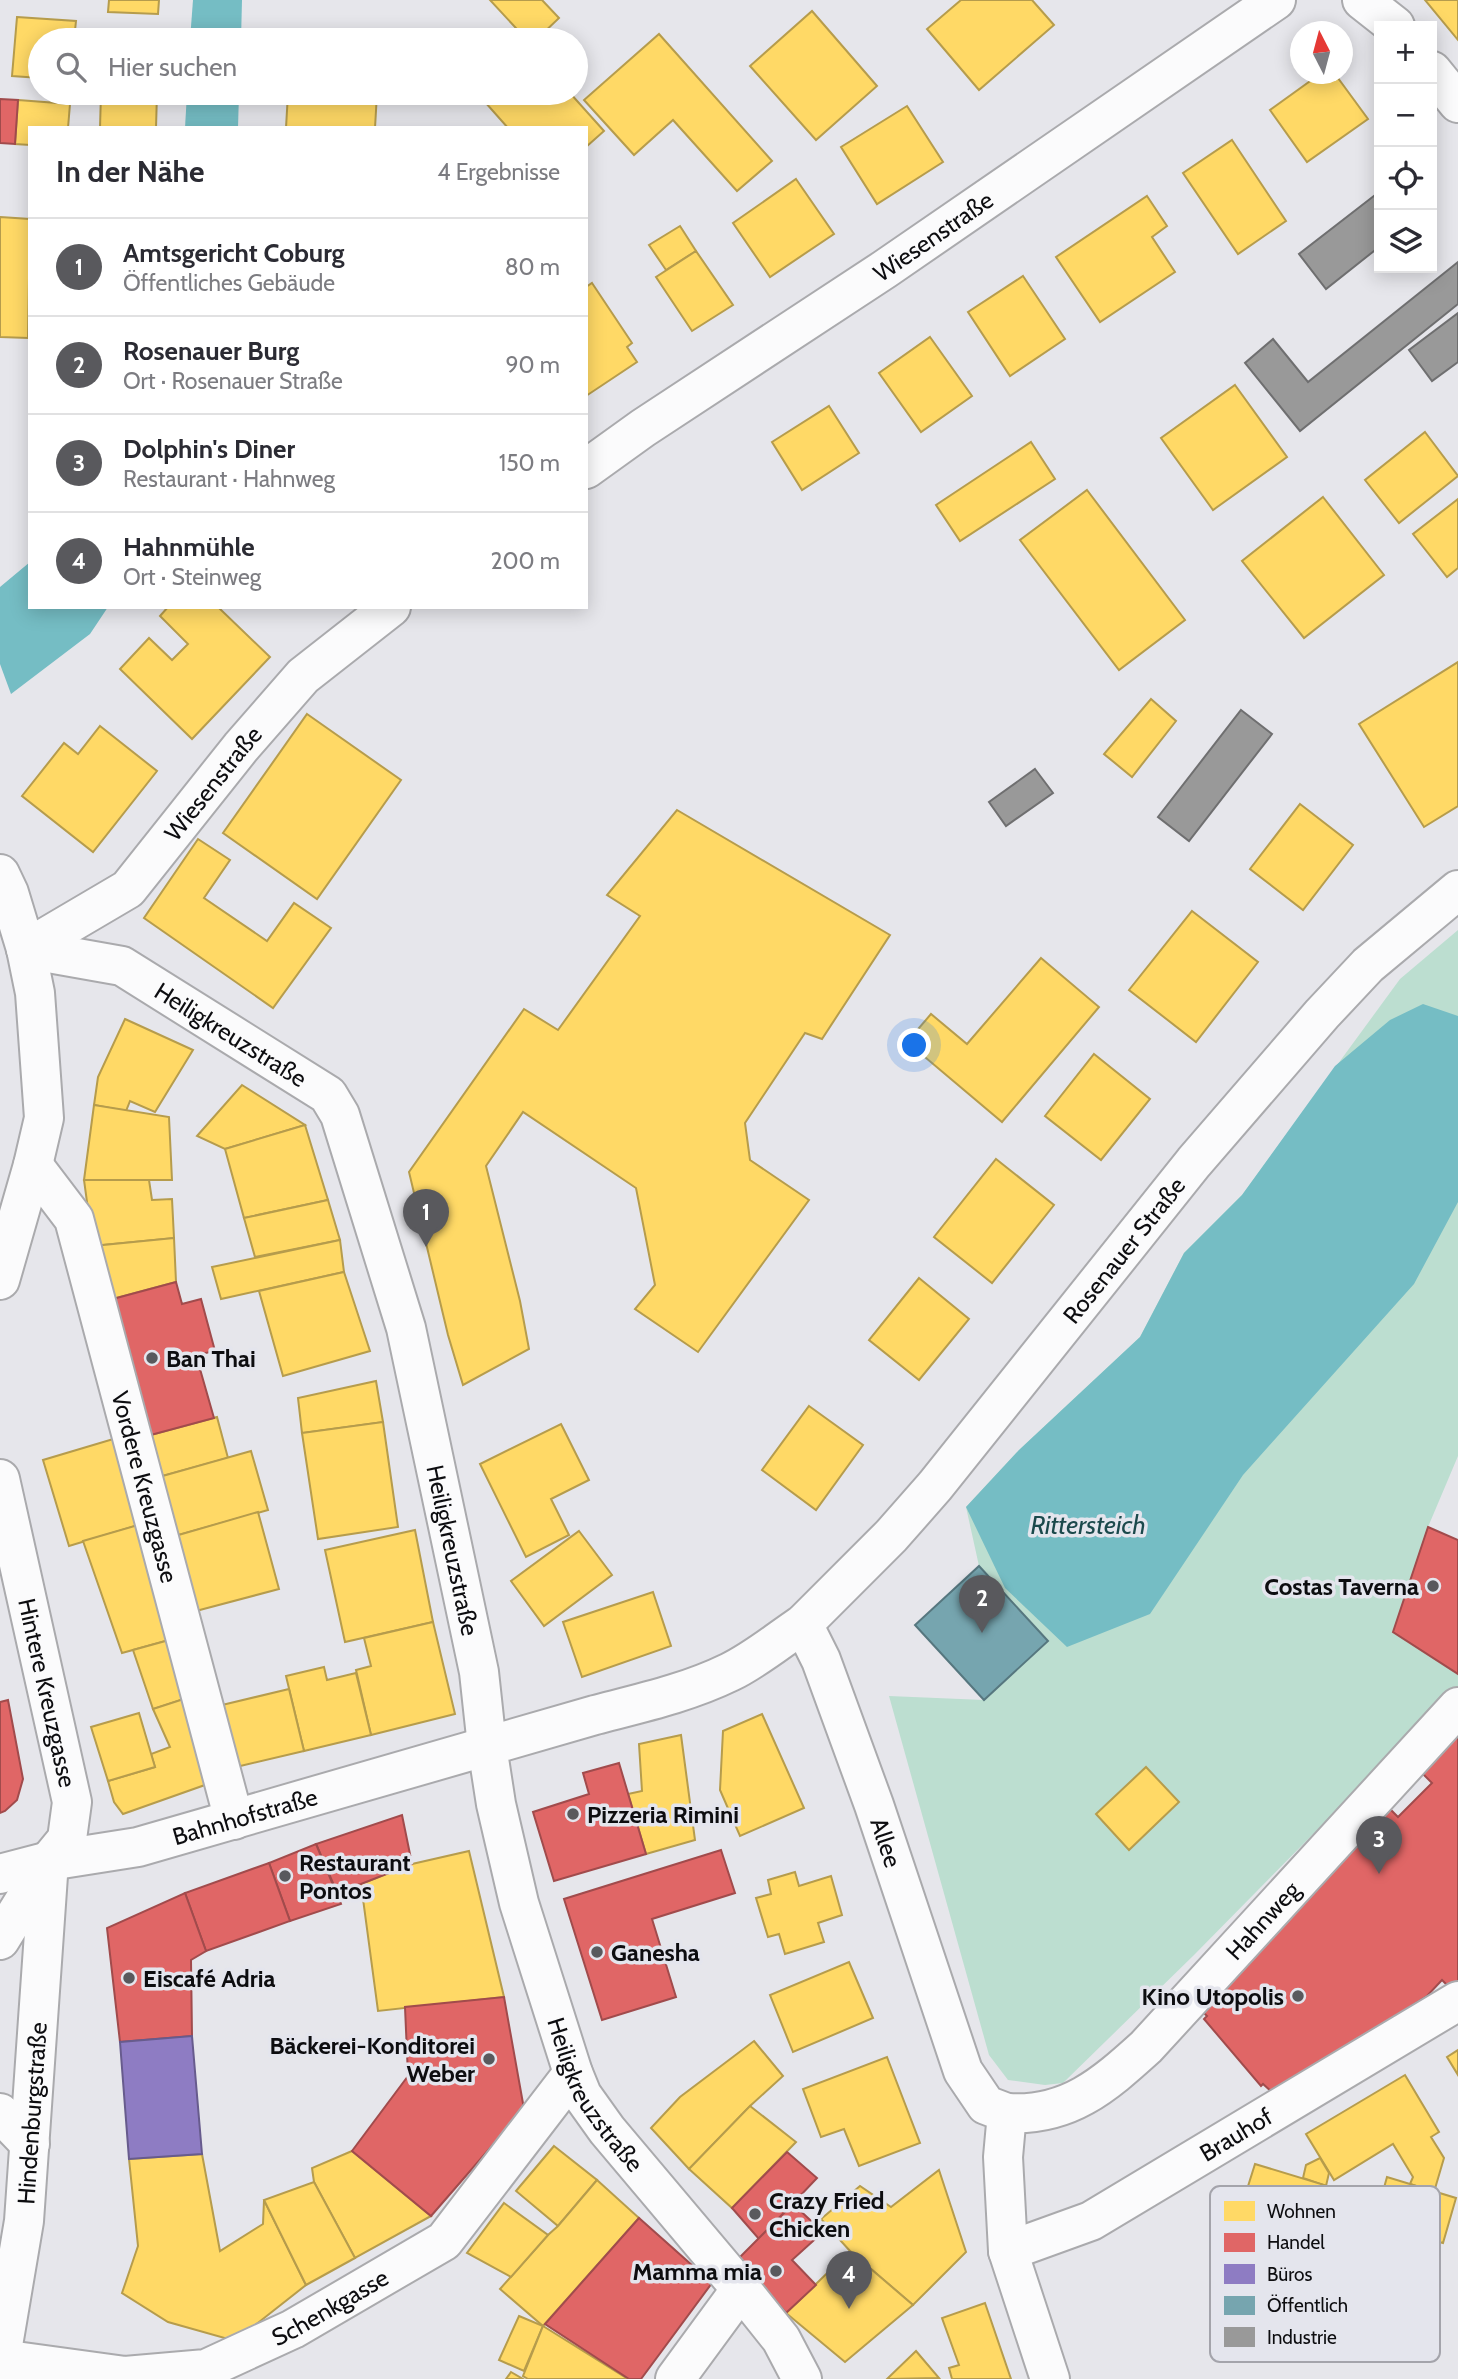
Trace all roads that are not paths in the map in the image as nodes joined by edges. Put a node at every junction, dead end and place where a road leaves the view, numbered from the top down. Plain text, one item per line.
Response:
1 (1276, 0) edge
2 (1362, 0) edge
3 (1389, 21) edge
4 (1437, 77) edge
5 (1458, 103) edge
6 (588, 468) edge
7 (388, 609) edge
8 (0, 874) edge
9 (1458, 890) edge
10 (26, 949) junction
11 (33, 1165) junction
12 (0, 1280) edge
13 (0, 1479) edge
14 (803, 1624) junction
15 (1458, 1707) edge
16 (487, 1746) junction
17 (234, 1820) junction
18 (49, 1861) junction
19 (0, 1874) edge
20 (0, 1940) edge
21 (1458, 2001) edge
22 (573, 2073) junction
23 (0, 2113) edge
24 (1007, 2113) junction
25 (30, 2144) junction
26 (1008, 2251) junction
27 (741, 2289) junction
28 (0, 2361) edge
29 (675, 2379) edge
30 (802, 2379) edge
31 (1050, 2379) edge

1 - 6 street, Wiesenstraße
2 - 3 street
4 - 5 street
7 - 10 street, Wiesenstraße
8 - 10 street
9 - 14 street, Rosenauer Straße
10 - 11 street
10 - 16 street, Heiligkreuzstraße
11 - 12 street
11 - 17 street, Vordere Kreuzgasse
13 - 18 street, Hintere Kreuzgasse
14 - 16 street
14 - 24 street, Allee
15 - 24 street, Hahnweg
16 - 17 street, Bahnhofstraße
16 - 22 street, Heiligkreuzstraße
17 - 18 street, Bahnhofstraße
18 - 19 street, Bahnhofstraße
18 - 20 street, Hintere Kreuzgasse
18 - 25 street, Hindenburgstraße
21 - 26 street, Brauhof
22 - 27 street, Heiligkreuzstraße
22 - 28 street, Schenkgasse
23 - 25 street
24 - 26 street
25 - 28 street, Hindenburgstraße
26 - 31 street
27 - 29 street
27 - 30 street, Heiligkreuzstraße

